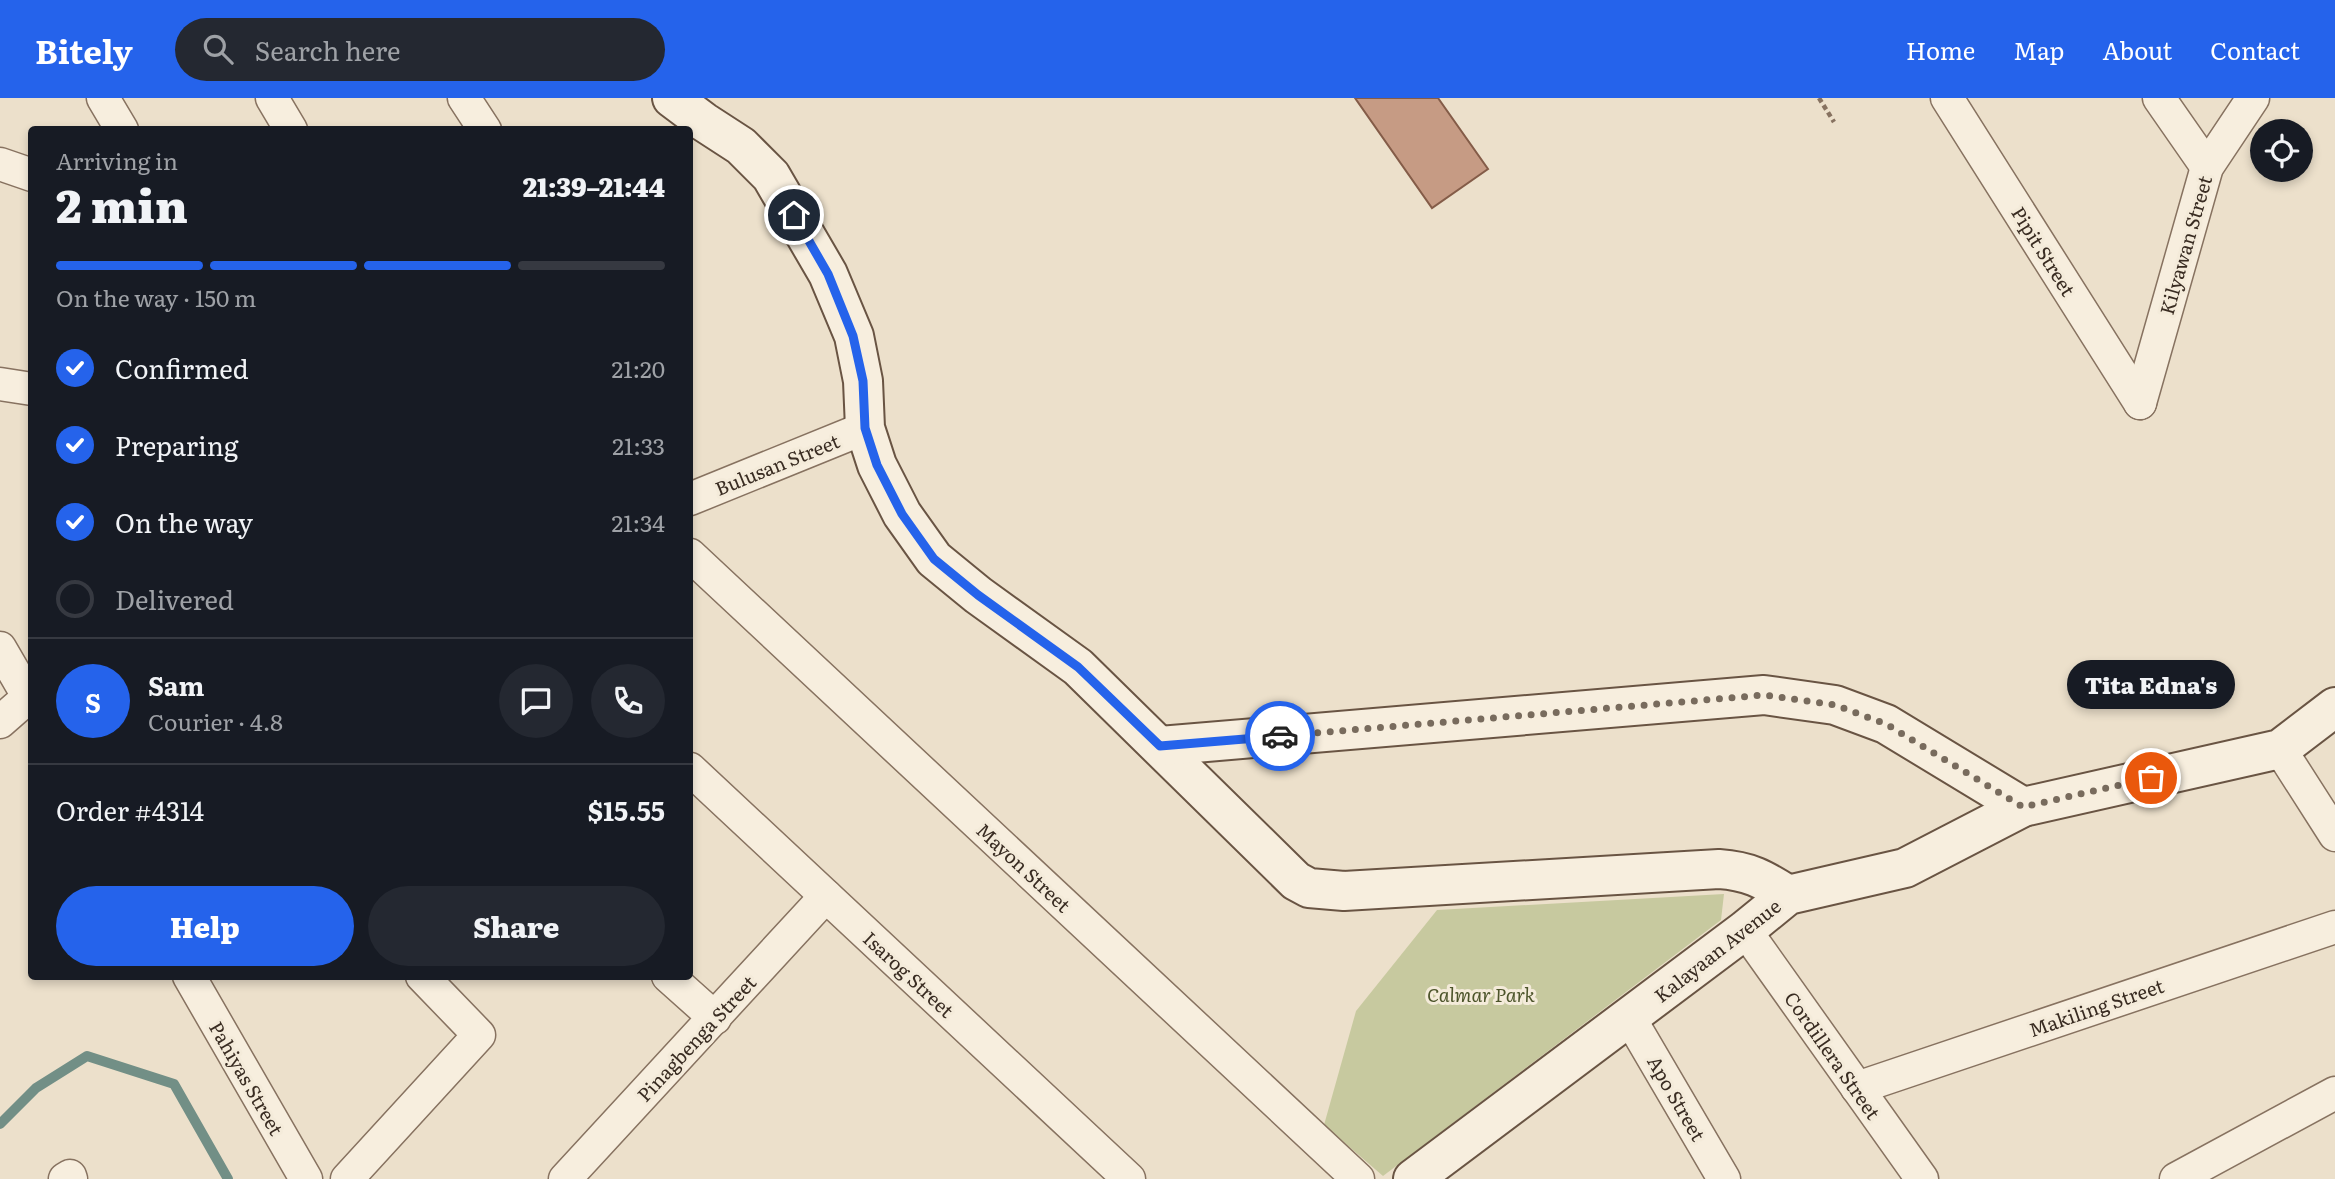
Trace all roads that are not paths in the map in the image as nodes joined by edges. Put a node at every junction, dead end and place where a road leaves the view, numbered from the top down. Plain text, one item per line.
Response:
1 (103, 98) edge
2 (272, 98) edge
3 (464, 98) edge
4 (672, 98) edge
5 (1947, 98) edge
6 (2159, 98) edge
7 (2253, 98) edge
8 (120, 126) edge
9 (289, 126) edge
10 (482, 126) edge
11 (0, 164) edge
12 (2207, 167) junction
13 (28, 174) edge
14 (0, 384) edge
15 (28, 388) edge
16 (2140, 403) joint
17 (865, 428) junction
18 (693, 498) edge
19 (693, 558) edge
20 (0, 648) edge
21 (28, 695) edge
22 (28, 700) edge
23 (2335, 707) edge
24 (0, 722) edge
25 (1160, 746) junction
26 (2280, 749) junction
27 (693, 772) edge
28 (2023, 807) junction
29 (2335, 835) edge
30 (1788, 895) junction
31 (826, 896) junction
32 (2335, 927) edge
33 (1745, 930) junction
34 (426, 980) edge
35 (672, 980) edge
36 (201, 982) edge
37 (1629, 1017) junction
38 (715, 1018) junction
39 (1857, 1088) junction
40 (2335, 1093) edge
41 (65, 1179) edge
42 (71, 1179) edge
43 (306, 1179) edge
44 (347, 1179) edge
45 (565, 1179) edge
46 (1129, 1179) edge
47 (1358, 1179) edge
48 (1413, 1179) edge
49 (1724, 1179) edge
50 (1922, 1179) edge
51 (2176, 1179) edge

1 - 8 street
2 - 9 street
3 - 10 street
4 - 17 street
5 - 16 street, Pipit Street
6 - 12 street
7 - 12 street, Kilyawan Street
11 - 13 street
12 - 16 street, Kilyawan Street
14 - 15 street
17 - 18 street, Bulusan Street
17 - 25 street
19 - 47 street, Mayon Street
20 - 21 street
22 - 24 street
23 - 26 street, Kalayaan Avenue
25 - 28 street
25 - 30 street
26 - 28 street, Kalayaan Avenue
26 - 29 street
27 - 31 street, Isarog Street
28 - 30 street, Kalayaan Avenue
30 - 33 street, Kalayaan Avenue
31 - 38 street, Pinagbenga Street
31 - 46 street, Isarog Street
32 - 39 street, Makiling Street
33 - 37 street, Kalayaan Avenue
33 - 39 street, Cordillera Street
34 - 44 street
35 - 38 street
36 - 43 street, Pahiyas Street
37 - 48 street, Kalayaan Avenue
37 - 49 street, Apo Street
38 - 45 street, Pinagbenga Street
39 - 50 street, Cordillera Street
40 - 51 street
41 - 42 street

